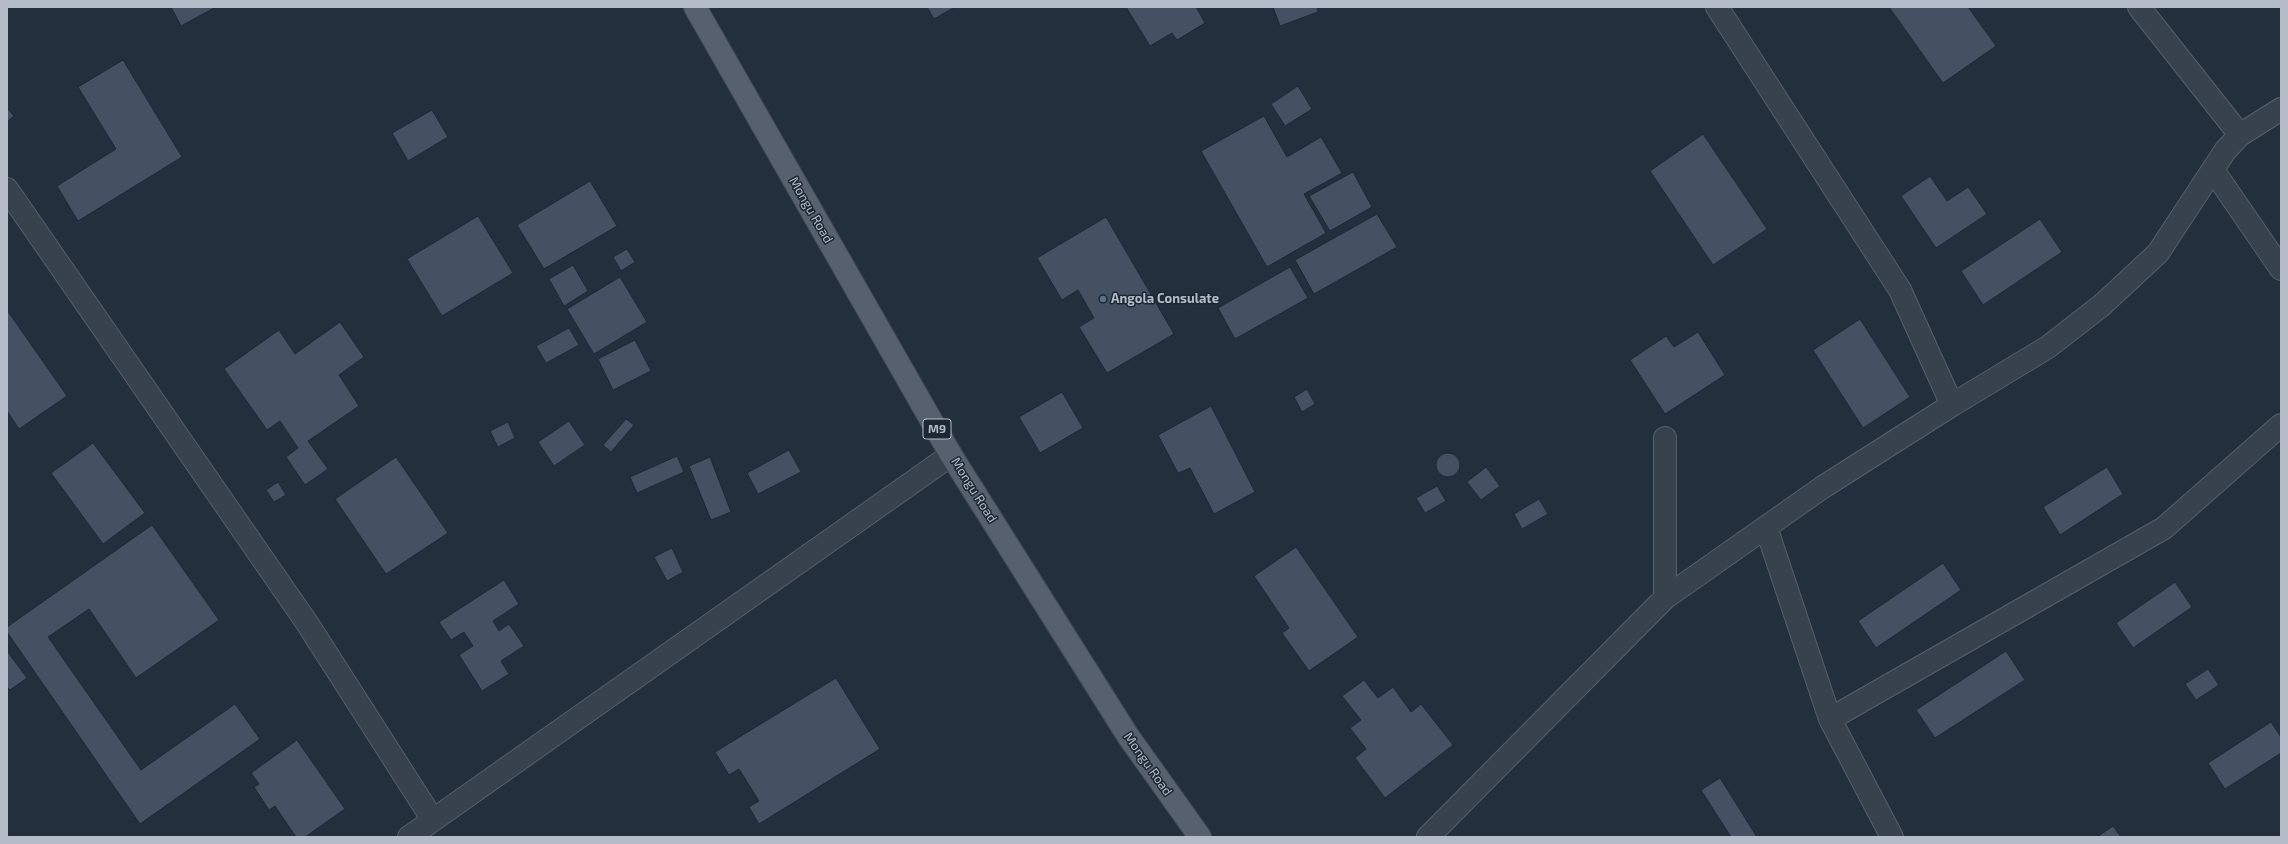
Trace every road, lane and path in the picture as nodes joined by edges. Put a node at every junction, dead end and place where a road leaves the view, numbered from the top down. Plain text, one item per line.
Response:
1 (695, 7) edge
2 (1717, 7) edge
3 (2139, 7) edge
4 (2281, 109) edge
5 (2240, 135) junction
6 (2213, 170) junction
7 (7, 189) edge
8 (2281, 269) edge
9 (1952, 405) junction
10 (2281, 425) edge
11 (1664, 438) dead end
12 (951, 454) junction
13 (1766, 527) junction
14 (1665, 598) junction
15 (1830, 719) junction
16 (432, 820) junction
17 (410, 837) edge
18 (1200, 837) edge
19 (1428, 837) edge
20 (1892, 837) edge

1 - 12 main road, Mongu Road / M9
2 - 9 street
3 - 5 street
4 - 5 street
5 - 6 street
6 - 8 street
6 - 9 street
7 - 16 street
9 - 13 street
10 - 15 street
11 - 14 street
12 - 16 street
12 - 18 main road, Mongu Road / M9
13 - 14 street
13 - 15 street
14 - 19 street
15 - 20 street
16 - 17 street

